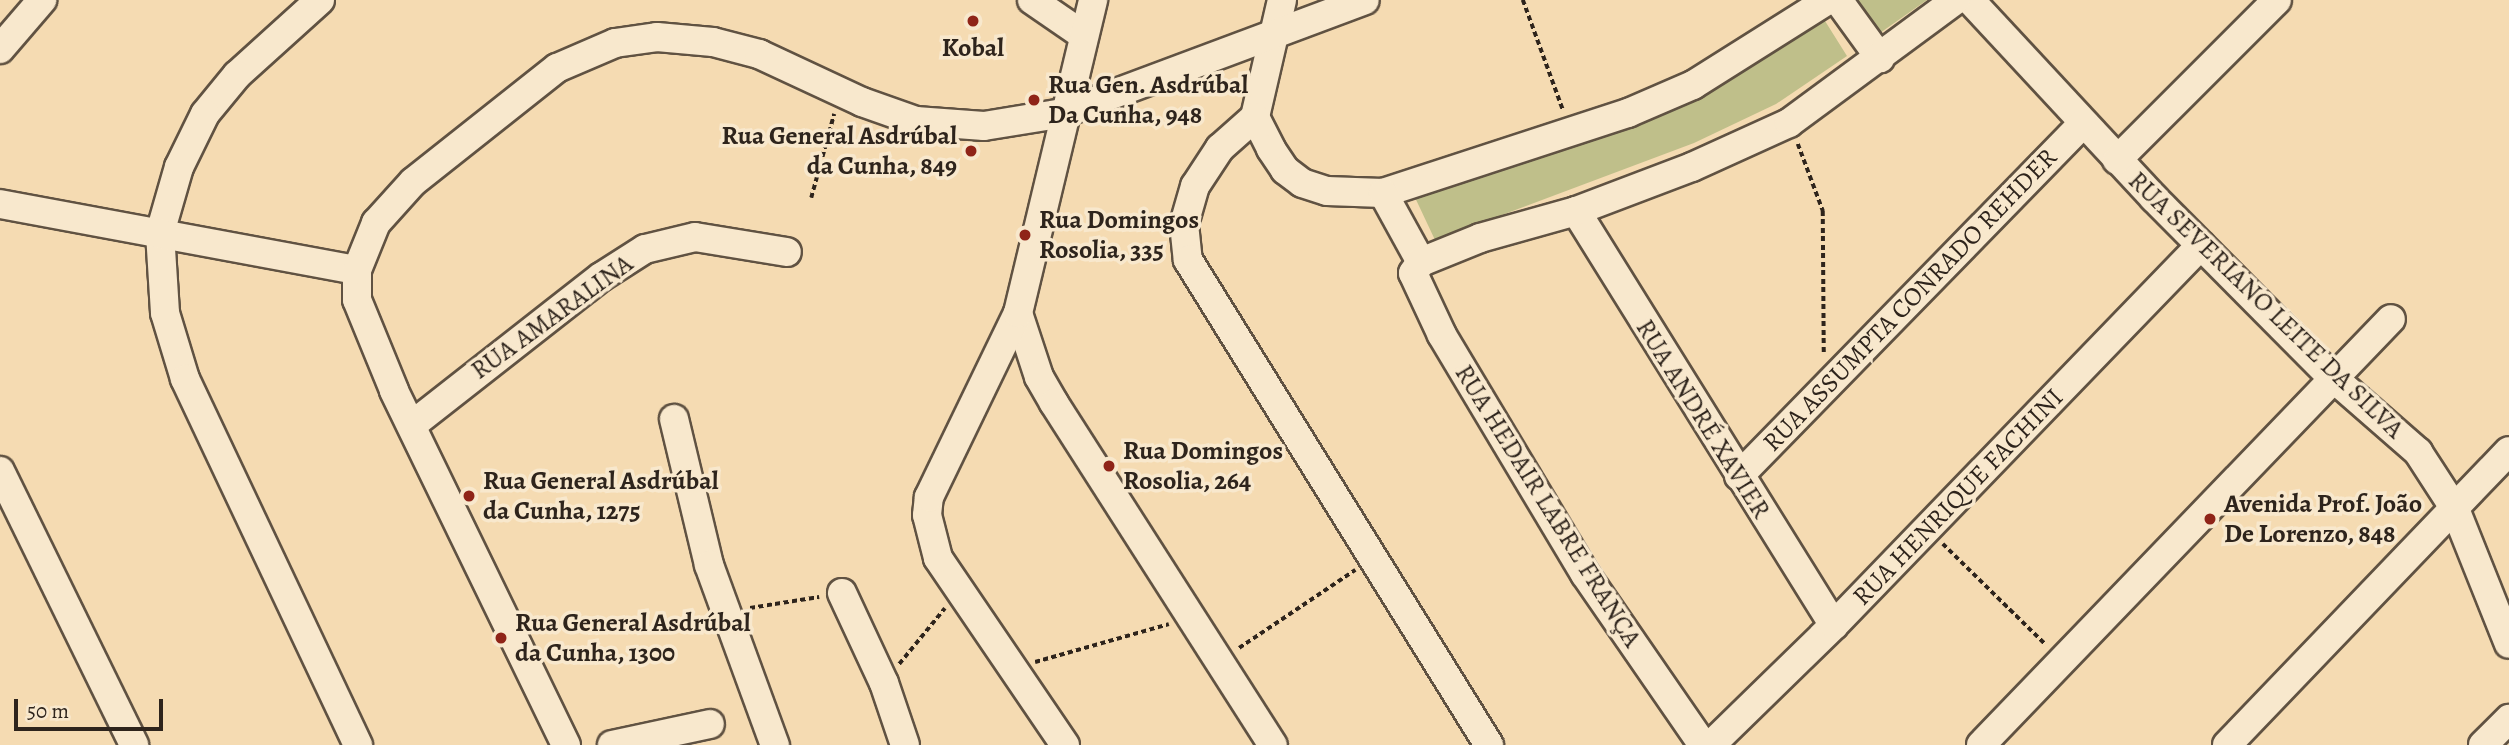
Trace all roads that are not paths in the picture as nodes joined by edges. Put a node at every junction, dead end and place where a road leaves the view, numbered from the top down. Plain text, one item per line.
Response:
1 (42, 0) edge
2 (320, 0) edge
3 (1032, 0) edge
4 (1093, 0) edge
5 (1282, 0) edge
6 (1365, 0) edge
7 (1828, 0) edge
8 (1838, 0) edge
9 (1956, 0) edge
10 (1970, 0) edge
11 (2277, 0) edge
12 (1274, 34) junction
13 (1083, 35) junction
14 (0, 49) edge
15 (1880, 58) junction
16 (1063, 113) junction
17 (1255, 117) junction
18 (2082, 124) junction
19 (2117, 160) junction
20 (1383, 193) junction
21 (0, 204) edge
22 (1576, 211) junction
23 (160, 233) junction
24 (2201, 245) junction
25 (787, 252) dead end
26 (1422, 262) junction
27 (356, 270) junction
28 (1018, 313) junction
29 (2391, 319) dead end
30 (2331, 376) junction
31 (674, 419) dead end
32 (412, 425) junction
33 (2509, 451) edge
34 (0, 471) edge
35 (1739, 477) junction
36 (2455, 509) junction
37 (842, 593) road end
38 (1834, 625) junction
39 (2509, 644) edge
40 (2509, 719) edge
41 (710, 724) dead end
42 (134, 745) edge
43 (358, 745) edge
44 (566, 745) edge
45 (612, 745) edge
46 (775, 745) edge
47 (905, 745) edge
48 (1065, 745) edge
49 (1273, 745) edge
50 (1489, 745) edge
51 (1703, 745) edge
52 (1711, 745) edge
53 (1981, 745) edge
54 (2227, 745) edge
55 (2483, 745) edge

1 - 14 street
2 - 23 street
3 - 13 street
4 - 13 street
5 - 12 street
6 - 12 street
7 - 20 street
8 - 15 street
9 - 15 street
10 - 18 street, RUA SEVERIANO LEITE DA SILVA
11 - 19 street
12 - 16 street
12 - 17 street
13 - 16 street
15 - 22 street
16 - 27 street
16 - 28 street
17 - 20 street
17 - 50 street
18 - 19 street, RUA SEVERIANO LEITE DA SILVA
18 - 35 street, RUA ASSUMPTA CONRADO REHDER
19 - 24 street, RUA SEVERIANO LEITE DA SILVA
20 - 26 street
21 - 23 street
22 - 26 street
22 - 35 street, RUA ANDRÉ XAVIER
23 - 27 street
23 - 43 street
24 - 30 street, RUA SEVERIANO LEITE DA SILVA
24 - 38 street, RUA HENRIQUE FACHINI
25 - 32 street, RUA AMARALINA
26 - 51 street, RUA HEDAIR LABRE FRANÇA
27 - 32 street
28 - 48 street
28 - 49 street
29 - 30 street
30 - 36 street, RUA SEVERIANO LEITE DA SILVA
30 - 53 street
31 - 46 street
32 - 44 street
33 - 36 street
34 - 42 street
35 - 38 street, RUA ANDRÉ XAVIER
36 - 39 street, RUA SEVERIANO LEITE DA SILVA
36 - 54 street
37 - 47 street
38 - 52 street, RUA HENRIQUE FACHINI
40 - 55 street
41 - 45 street

